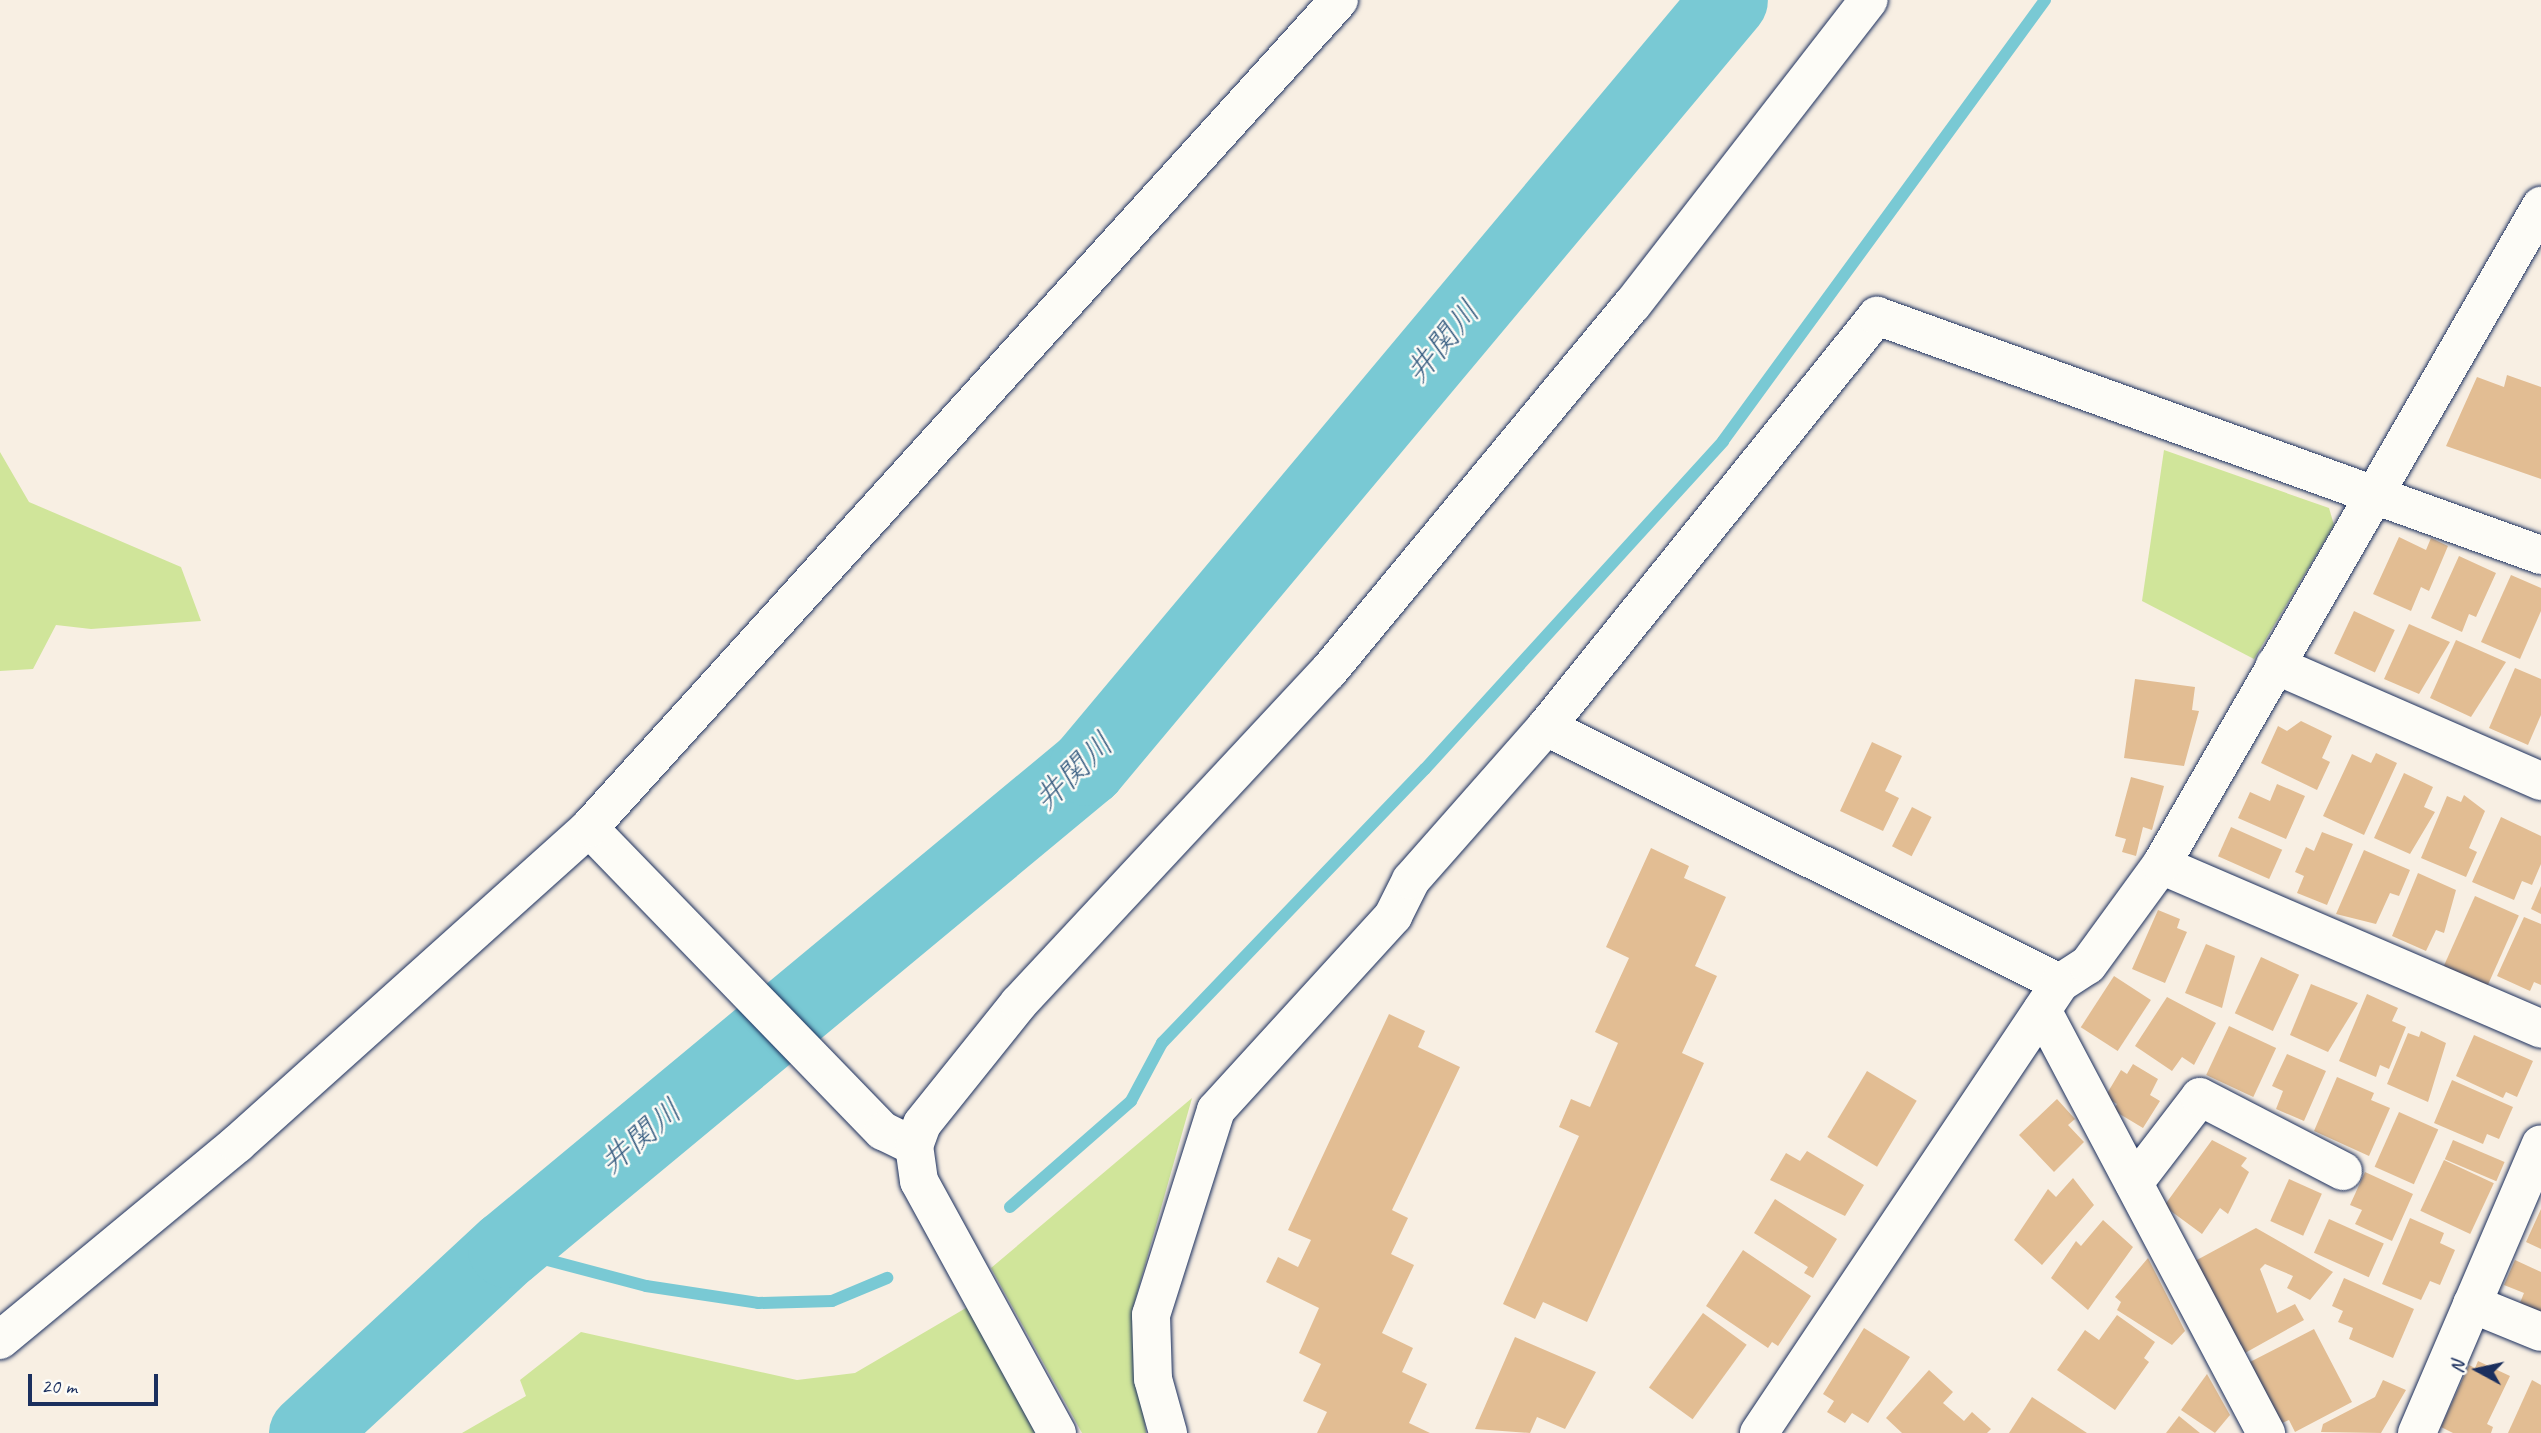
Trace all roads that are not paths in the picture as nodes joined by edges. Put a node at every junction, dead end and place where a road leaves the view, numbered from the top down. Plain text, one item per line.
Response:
1 (1339, 0) edge
2 (1869, 0) edge
3 (2541, 206) edge
4 (2376, 493) junction
5 (2541, 555) edge
6 (2275, 665) junction
7 (1546, 727) junction
8 (2541, 781) edge
9 (595, 834) junction
10 (2161, 865) junction
11 (2051, 997) junction
12 (2541, 1029) edge
13 (899, 1139) junction
14 (2541, 1144) edge
15 (2343, 1171) dead end
16 (2134, 1183) junction
17 (2472, 1304) junction
18 (2541, 1332) edge
19 (0, 1340) edge
20 (1057, 1433) edge
21 (1168, 1433) edge
22 (1759, 1433) edge
23 (2266, 1433) edge
24 (2417, 1433) edge

1 - 9 street
2 - 13 street
3 - 4 street
4 - 5 street
4 - 6 street
4 - 7 street
6 - 8 street
6 - 10 street
7 - 11 street
7 - 21 street
9 - 13 street
9 - 19 street
10 - 11 street
10 - 12 street
11 - 16 street
11 - 22 street
13 - 20 street
14 - 17 street
15 - 16 street
16 - 23 street
17 - 18 street
17 - 24 street

